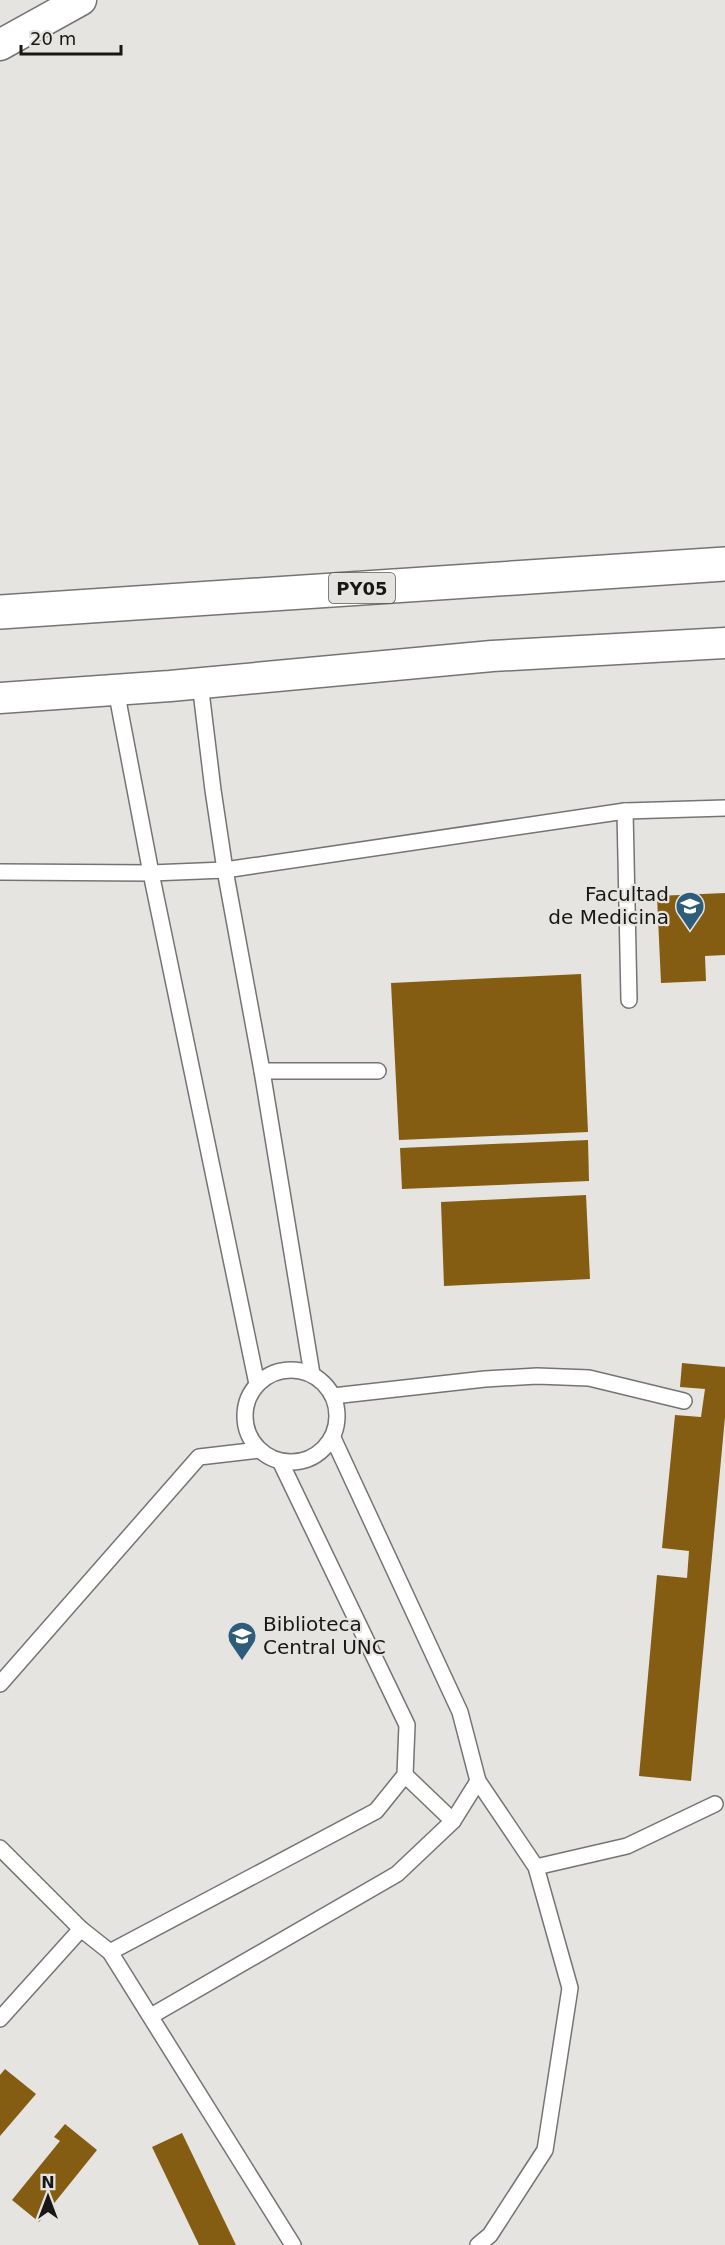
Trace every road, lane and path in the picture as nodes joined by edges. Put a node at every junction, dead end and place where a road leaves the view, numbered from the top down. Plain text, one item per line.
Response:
1 (81, 0) edge
2 (0, 45) edge
3 (725, 564) edge
4 (0, 612) edge
5 (725, 643) edge
6 (200, 683) junction
7 (116, 690) junction
8 (0, 698) edge
9 (725, 808) edge
10 (625, 811) junction
11 (225, 870) junction
12 (0, 872) edge
13 (151, 873) junction
14 (629, 1000) dead end
15 (262, 1071) junction
16 (378, 1071) dead end
17 (312, 1374) junction
18 (257, 1384) junction
19 (333, 1396) junction
20 (684, 1401) dead end
21 (333, 1438) junction
22 (259, 1450) junction
23 (281, 1463) junction
24 (0, 1684) edge
25 (405, 1775) junction
26 (478, 1781) junction
27 (715, 1804) dead end
28 (453, 1821) junction
29 (0, 1848) edge
30 (536, 1867) junction
31 (81, 1929) junction
32 (110, 1952) junction
33 (151, 2016) junction
34 (0, 2019) edge
35 (293, 2245) edge
36 (478, 2245) edge

1 - 2 street
3 - 4 highway, PY05
5 - 6 street
6 - 7 street
6 - 11 lane
7 - 8 street
7 - 13 lane
9 - 10 lane
10 - 11 lane
10 - 14 lane
11 - 13 lane
11 - 15 lane
12 - 13 lane
13 - 18 lane
15 - 16 lane
15 - 17 lane
17 - 18 lane
17 - 19 lane
18 - 22 lane
19 - 20 lane
19 - 21 lane
21 - 23 lane
21 - 26 lane
22 - 23 lane
22 - 24 lane
23 - 25 lane
25 - 28 lane
25 - 32 lane
26 - 28 lane
26 - 30 lane
27 - 30 lane
28 - 33 lane
29 - 31 lane
30 - 36 lane
31 - 32 lane
31 - 34 lane
32 - 33 lane
33 - 35 lane

